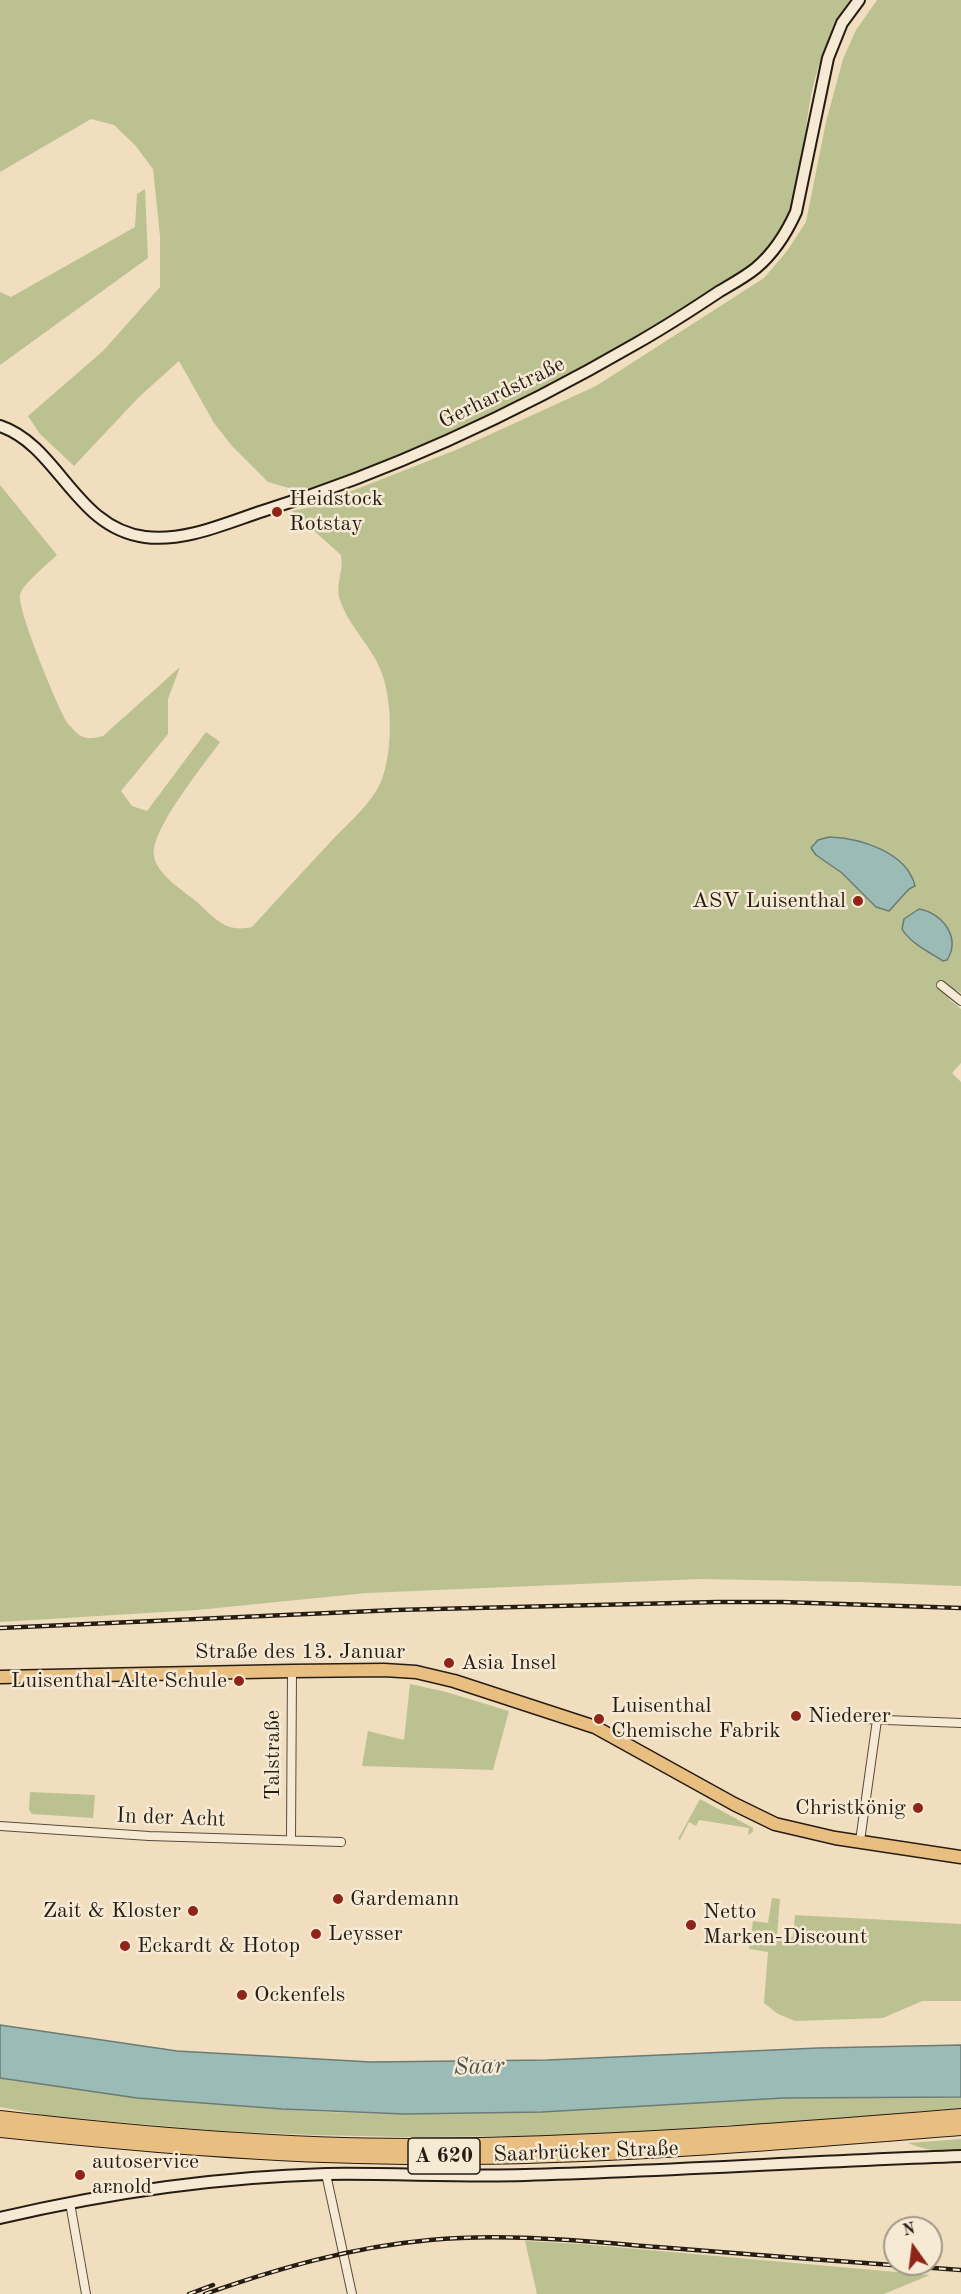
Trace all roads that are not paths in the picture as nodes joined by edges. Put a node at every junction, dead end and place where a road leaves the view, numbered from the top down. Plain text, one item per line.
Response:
1 (859, 0) edge
2 (0, 426) edge
3 (941, 985) dead end
4 (961, 1001) edge
5 (292, 1671) junction
6 (0, 1677) edge
7 (861, 1719) dead end
8 (877, 1720) junction
9 (961, 1723) edge
10 (0, 1826) edge
11 (291, 1840) junction
12 (860, 1841) junction
13 (340, 1842) dead end
14 (961, 1857) edge
15 (961, 2116) edge
16 (0, 2118) edge
17 (961, 2128) edge
18 (0, 2130) edge
19 (961, 2156) edge
20 (327, 2174) junction
21 (70, 2203) junction
22 (0, 2218) edge
23 (86, 2294) edge
24 (352, 2294) edge

1 - 2 street, Gerhardstraße
3 - 4 street
5 - 6 main road, Straße des 13. Januar
5 - 11 street, Talstraße
5 - 12 main road, Straße des 13. Januar
7 - 8 street
8 - 9 street
8 - 12 street
10 - 11 street, In der Acht
11 - 13 street, In der Acht
12 - 14 main road, Straße des 13. Januar
15 - 16 highway, A 620
17 - 18 highway, A 620
19 - 20 street, Saarbrücker Straße
20 - 21 street, Saarbrücker Straße
20 - 24 street
21 - 22 street, Saarbrücker Straße
21 - 23 street

